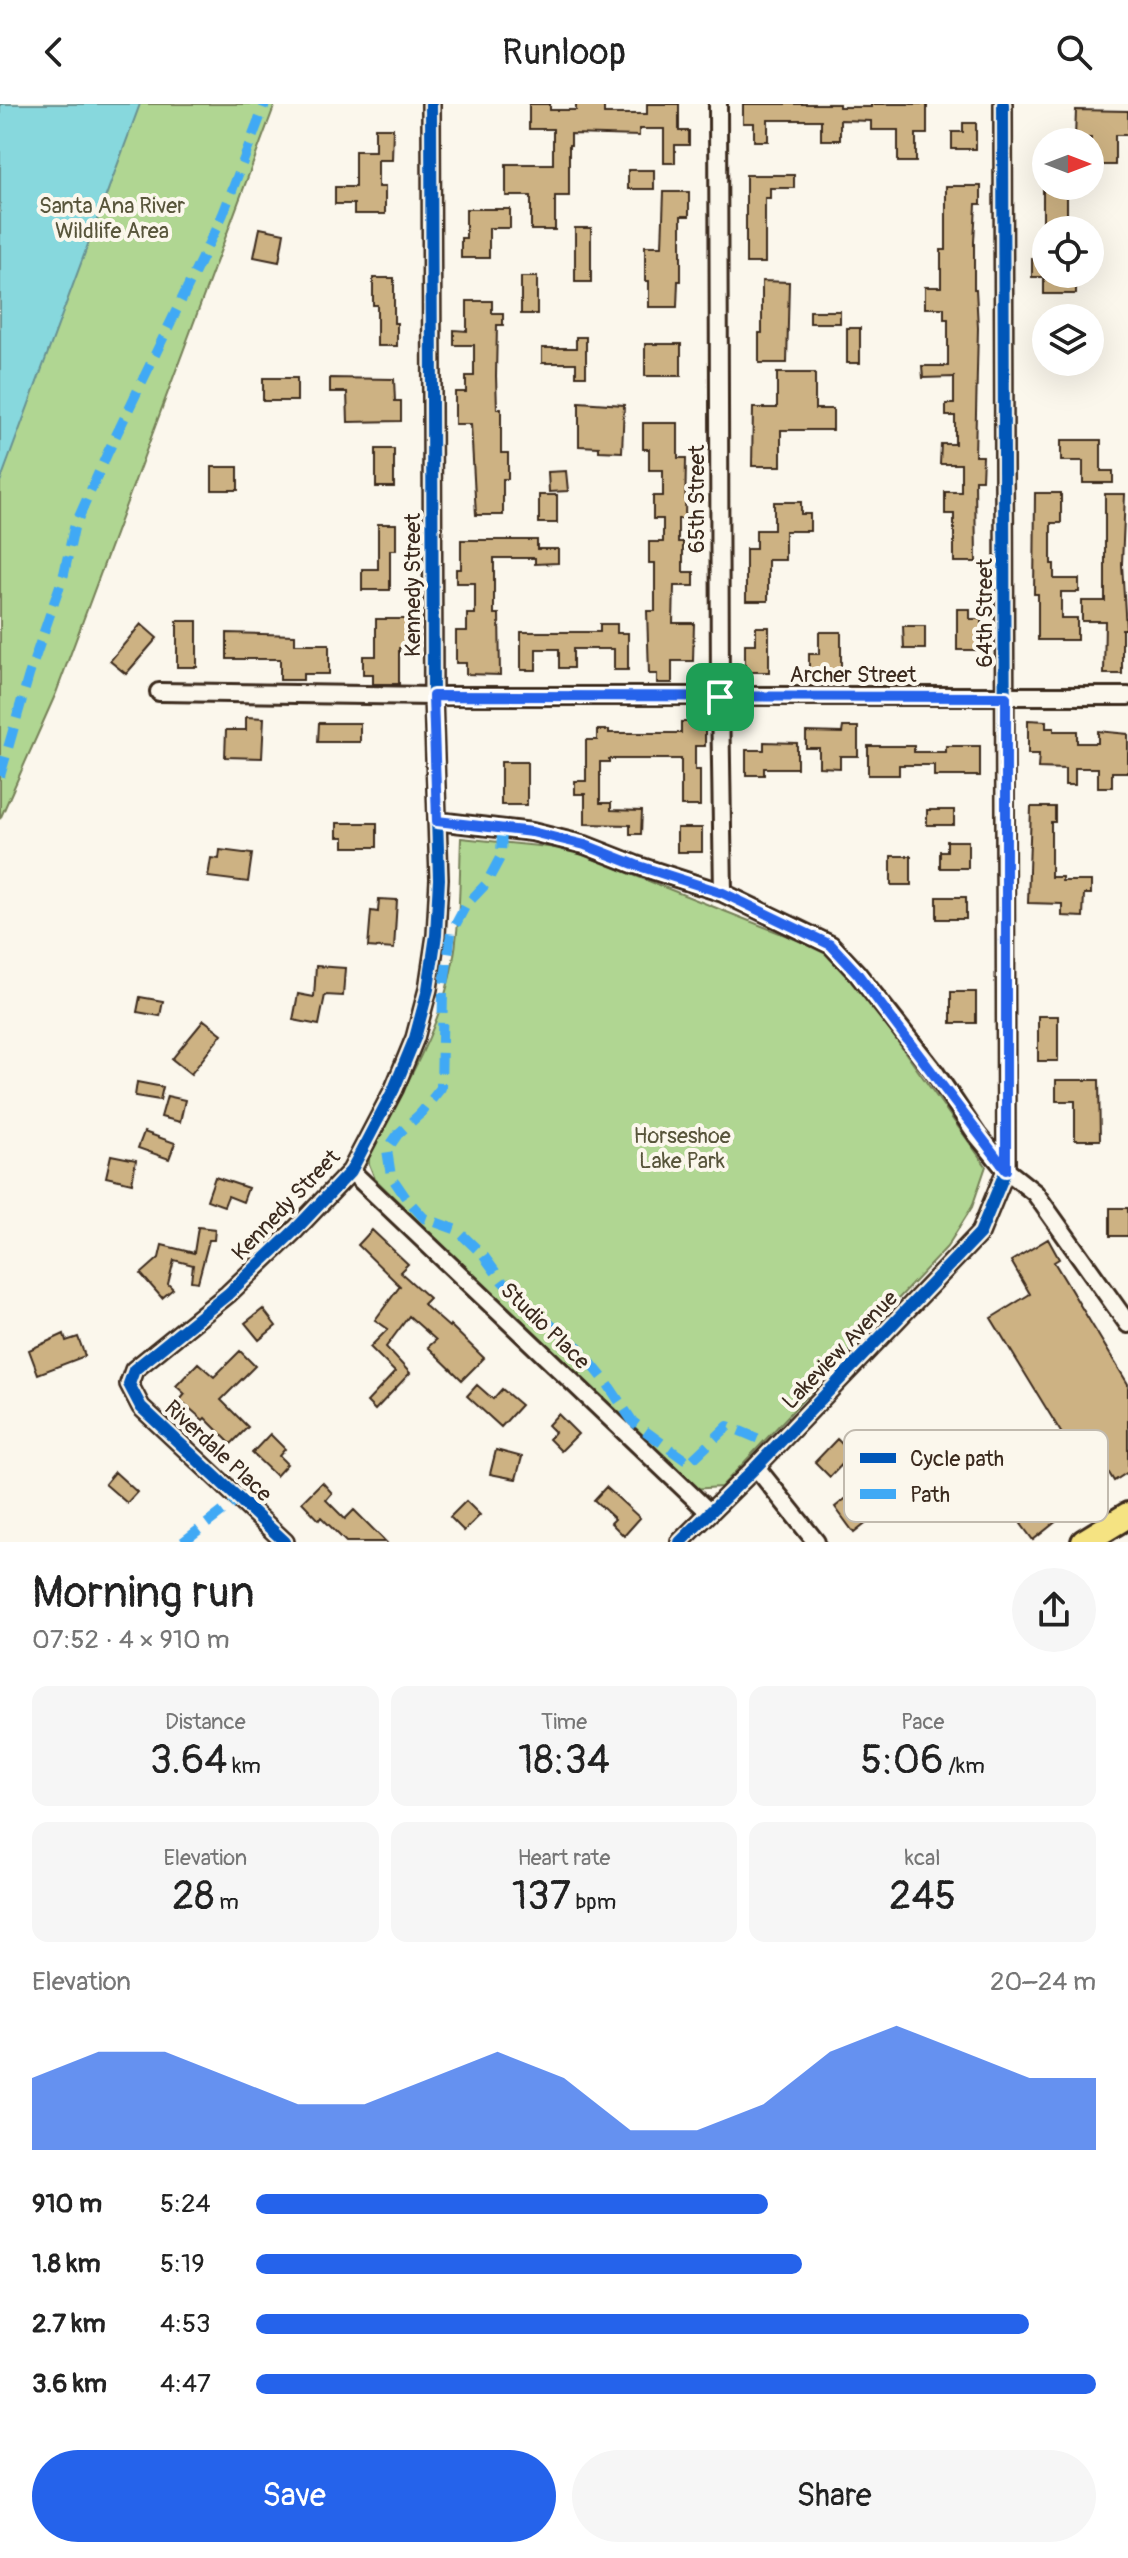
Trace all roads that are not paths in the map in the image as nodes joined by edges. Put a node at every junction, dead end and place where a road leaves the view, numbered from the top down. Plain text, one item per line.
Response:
1 (431, 104) edge
2 (718, 104) edge
3 (1003, 104) edge
4 (159, 692) dead end
5 (433, 696) junction
6 (1128, 696) edge
7 (720, 697) junction
8 (1006, 697) junction
9 (437, 821) junction
10 (723, 893) junction
11 (1006, 1170) junction
12 (351, 1171) junction
13 (1128, 1324) edge
14 (129, 1384) joint
15 (756, 1467) junction
16 (709, 1512) junction
17 (1128, 1515) edge
18 (285, 1542) edge
19 (680, 1542) edge
20 (816, 1542) edge
21 (1084, 1542) edge

1 - 5 street, Kennedy Street
2 - 7 street, 65th Street
3 - 8 street, 64th Street
4 - 5 street, Archer Street
5 - 7 street, Archer Street
5 - 9 street, Kennedy Street
6 - 8 street, Archer Street
7 - 8 street, Archer Street
7 - 10 street, 65th Street
8 - 11 street, 64th Street
9 - 10 street
9 - 12 street, Kennedy Street
10 - 11 street
11 - 13 street
11 - 15 street, Lakeview Avenue
12 - 14 street, Kennedy Street
12 - 16 street, Studio Place
14 - 18 street, Riverdale Place
15 - 16 street, Lakeview Avenue
15 - 20 street
16 - 19 street, Lakeview Avenue
17 - 21 main road

